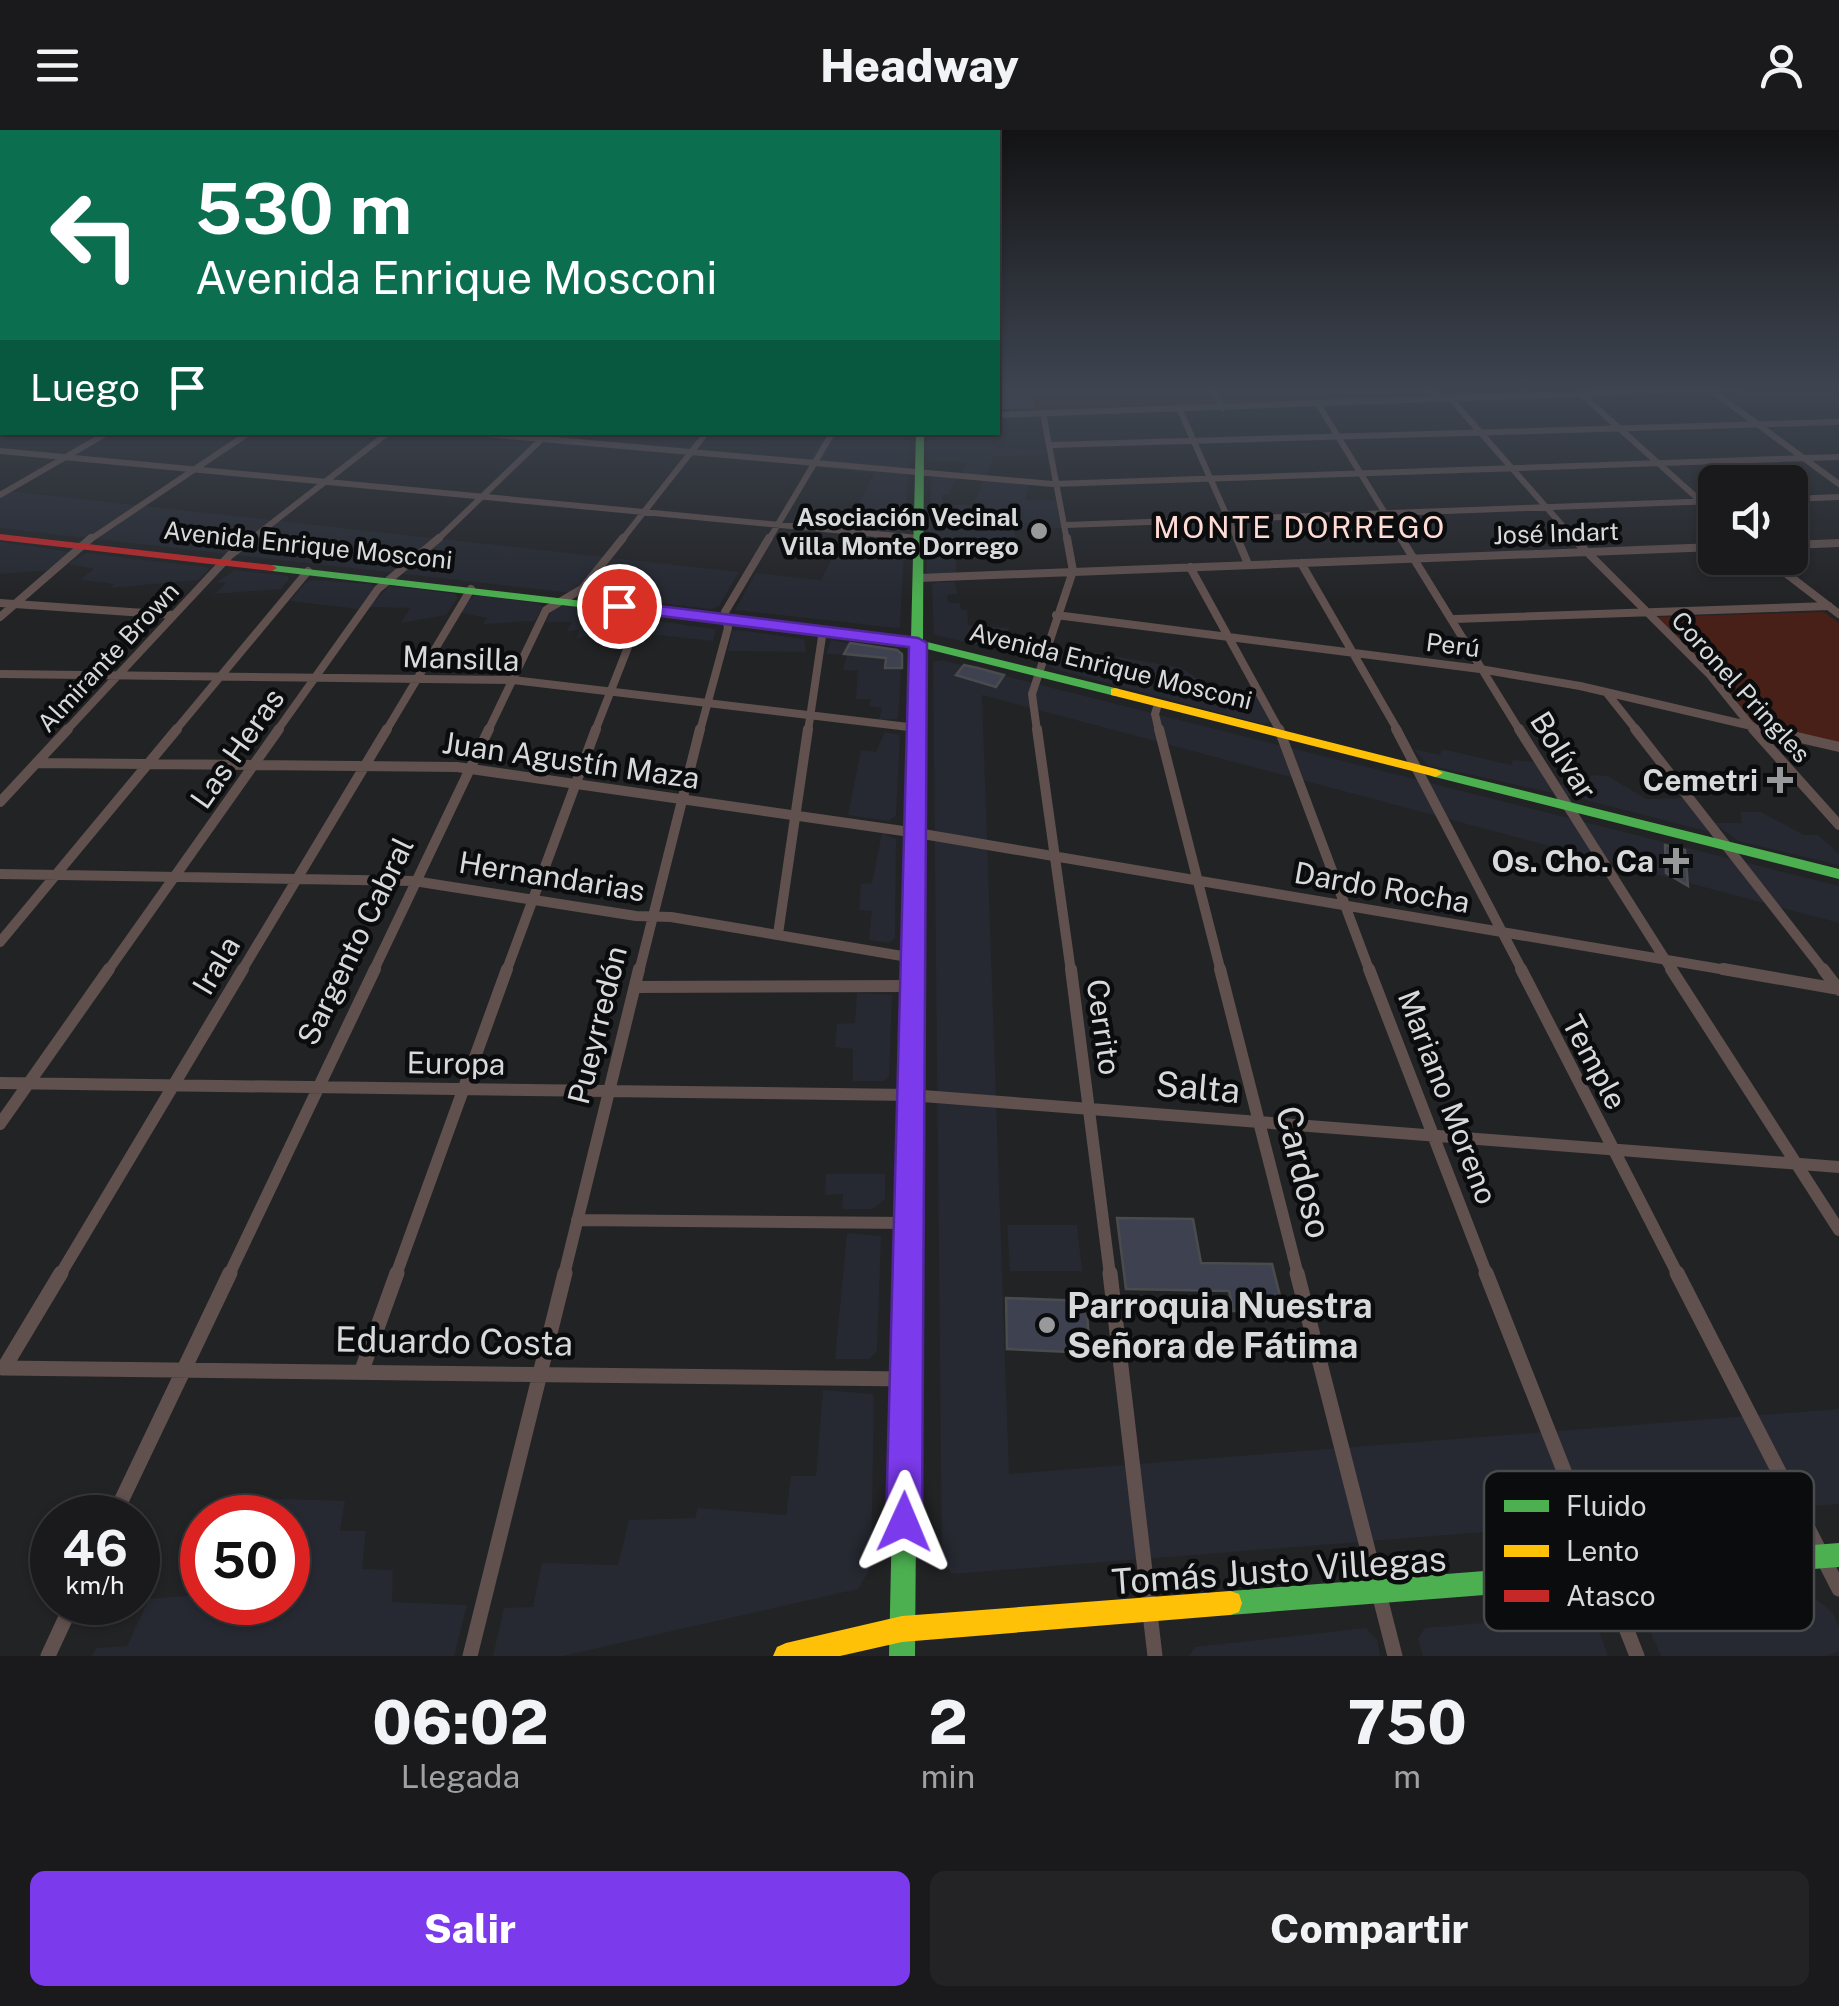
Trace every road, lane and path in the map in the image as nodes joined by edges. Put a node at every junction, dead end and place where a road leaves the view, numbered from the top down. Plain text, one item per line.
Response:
1 (62, 459) edge
2 (90, 459) edge
3 (209, 459) edge
4 (354, 459) edge
5 (521, 459) edge
6 (685, 459) edge
7 (765, 459) edge
8 (817, 459) edge
9 (920, 459) edge
10 (1053, 459) edge
11 (1203, 459) edge
12 (1353, 459) edge
13 (1504, 459) edge
14 (1655, 459) edge
15 (1775, 459) edge
16 (1806, 459) edge
17 (814, 464) junction
18 (1660, 464) junction
19 (1512, 468) junction
20 (194, 469) junction
21 (920, 472) junction
22 (1362, 473) junction
23 (1212, 478) junction
24 (324, 482) junction
25 (1058, 484) junction
26 (1839, 484) edge
27 (0, 494) edge
28 (482, 497) junction
29 (1839, 498) edge
30 (1698, 499) edge
31 (1808, 499) edge
32 (1698, 502) edge
33 (1547, 508) junction
34 (644, 512) junction
35 (1388, 513) junction
36 (1229, 520) junction
37 (778, 524) junction
38 (1066, 525) junction
39 (0, 536) edge
40 (918, 538) junction
41 (1839, 543) edge
42 (1808, 544) edge
43 (83, 545) junction
44 (1698, 549) edge
45 (1586, 552) junction
46 (1416, 558) junction
47 (225, 562) junction
48 (1301, 563) junction
49 (1248, 564) junction
50 (1190, 567) junction
51 (308, 571) junction
52 (1073, 572) junction
53 (1788, 575) edge
54 (918, 578) junction
55 (392, 580) junction
56 (471, 589) junction
57 (563, 600) junction
58 (0, 603) edge
59 (14, 605) junction
60 (1829, 606) junction
61 (642, 609) junction
62 (1648, 613) junction
63 (1839, 614) edge
64 (173, 615) junction
65 (1056, 615) junction
66 (0, 617) edge
67 (726, 619) junction
68 (1455, 619) junction
69 (822, 630) junction
70 (1228, 638) junction
71 (918, 643) junction
72 (1354, 653) junction
73 (1480, 668) junction
74 (1036, 672) junction
75 (0, 674) edge
76 (116, 676) junction
77 (218, 678) junction
78 (318, 678) junction
79 (415, 678) junction
80 (513, 680) junction
81 (610, 691) junction
82 (1606, 692) junction
83 (708, 703) junction
84 (1158, 704) junction
85 (807, 718) junction
86 (917, 728) junction
87 (1752, 729) junction
88 (1281, 735) junction
89 (1839, 747) edge
90 (36, 763) junction
91 (145, 765) junction
92 (254, 766) junction
93 (364, 766) junction
94 (1418, 768) junction
95 (468, 769) junction
96 (574, 784) junction
97 (6, 790) edge
98 (681, 800) junction
99 (0, 802) edge
100 (1566, 806) junction
101 (794, 816) junction
102 (1839, 824) edge
103 (917, 833) junction
104 (1725, 844) junction
105 (1056, 857) junction
106 (0, 874) edge
107 (1839, 874) edge
108 (54, 875) junction
109 (177, 876) junction
110 (297, 877) junction
111 (1197, 880) junction
112 (414, 881) junction
113 (533, 899) junction
114 (1346, 906) junction
115 (652, 917) junction
116 (1499, 932) junction
117 (778, 934) junction
118 (0, 942) edge
119 (914, 958) junction
120 (1664, 958) junction
121 (913, 986) junction
122 (635, 987) junction
123 (1839, 989) edge
124 (0, 1083) edge
125 (29, 1084) junction
126 (173, 1085) junction
127 (316, 1087) junction
128 (464, 1088) junction
129 (609, 1091) junction
130 (910, 1096) junction
131 (1090, 1108) junction
132 (1260, 1122) junction
133 (0, 1124) edge
134 (1432, 1137) junction
135 (1614, 1151) junction
136 (1797, 1164) junction
137 (1839, 1167) edge
138 (577, 1220) junction
139 (910, 1223) junction
140 (1839, 1230) edge
141 (2, 1368) edge
142 (183, 1370) junction
143 (362, 1370) junction
144 (542, 1372) junction
145 (907, 1379) junction
146 (1565, 1471) edge
147 (1785, 1471) edge
148 (125, 1495) edge
149 (1814, 1524) edge
150 (1831, 1556) edge
151 (1484, 1584) edge
152 (1839, 1589) edge
153 (1380, 1593) junction
154 (1150, 1610) junction
155 (62, 1625) edge
156 (902, 1629) junction
157 (1627, 1631) edge
158 (48, 1656) edge
159 (470, 1656) edge
160 (786, 1656) edge
161 (902, 1656) edge
162 (1156, 1656) edge
163 (1395, 1656) edge
164 (1637, 1656) edge

1 - 27 street
2 - 20 street
3 - 20 street
4 - 24 street, Almirante Brown
5 - 28 street, Las Heras
6 - 34 street, Sargento Cabral
7 - 17 street
8 - 17 street, Pueyrredón
9 - 21 main road
10 - 25 street
11 - 23 street
12 - 22 street, Bolívar
13 - 19 street, Coronel Pringles
14 - 18 street
15 - 18 street
16 - 26 street
17 - 21 street
17 - 37 street, Pueyrredón
18 - 19 street
18 - 30 street
19 - 22 street
19 - 33 street, Coronel Pringles
20 - 24 street
20 - 43 street
21 - 25 street
21 - 40 main road
22 - 23 street
22 - 35 street, Bolívar
23 - 25 street
23 - 36 street
24 - 28 street
24 - 47 street, Almirante Brown
25 - 38 street
28 - 34 street
28 - 55 street, Las Heras
29 - 31 street
32 - 33 street
33 - 35 street
33 - 45 street, Coronel Pringles
34 - 37 street
34 - 57 street, Sargento Cabral
35 - 36 street
35 - 46 street, Bolívar
36 - 38 street
36 - 49 street
37 - 40 street
37 - 67 street, Pueyrredón
38 - 52 street
39 - 43 main road, Avenida Enrique Mosconi
40 - 54 main road
41 - 42 street
43 - 47 main road, Avenida Enrique Mosconi
43 - 59 street
44 - 45 street, José Indart
45 - 46 street, José Indart
45 - 62 street, Coronel Pringles
46 - 48 street, José Indart
46 - 68 street, Bolívar
47 - 51 main road, Avenida Enrique Mosconi
47 - 64 street, Almirante Brown
48 - 49 street, José Indart
48 - 72 street, Temple
49 - 50 street, José Indart
50 - 52 street, José Indart
50 - 70 street, Mariano Moreno
51 - 55 main road, Avenida Enrique Mosconi
51 - 77 street
52 - 54 street, José Indart
52 - 65 street, Cerrito
53 - 60 street
54 - 71 main road
55 - 56 main road, Avenida Enrique Mosconi
55 - 78 street, Las Heras
56 - 57 main road, Avenida Enrique Mosconi
56 - 79 street, Irala
57 - 61 main road, Avenida Enrique Mosconi
57 - 80 street, Sargento Cabral
58 - 59 street
59 - 64 street
59 - 66 street
60 - 62 street
60 - 63 street
61 - 67 main road, Avenida Enrique Mosconi
61 - 81 street
62 - 68 street
62 - 87 street, Coronel Pringles
64 - 76 street, Almirante Brown
65 - 70 street, Perú
65 - 74 street, Cerrito
67 - 69 main road, Avenida Enrique Mosconi
67 - 83 street, Pueyrredón
68 - 73 street, Bolívar
69 - 71 main road, Avenida Enrique Mosconi
69 - 85 street
70 - 72 street, Perú
70 - 88 street, Mariano Moreno
71 - 74 main road, Avenida Enrique Mosconi
71 - 86 main road
72 - 73 street, Perú
72 - 94 street, Temple
73 - 82 street, Perú
73 - 100 street, Bolívar
74 - 84 main road, Avenida Enrique Mosconi
74 - 105 street, Cerrito
75 - 76 street, Mansilla
76 - 77 street, Mansilla
76 - 90 street, Almirante Brown
77 - 78 street, Mansilla
77 - 91 street
78 - 79 street, Mansilla
78 - 92 street, Las Heras
79 - 80 street, Mansilla
79 - 93 street, Irala
80 - 81 street, Mansilla
80 - 95 street, Sargento Cabral
81 - 83 street, Mansilla
81 - 96 street
82 - 87 street, Perú
82 - 104 street
83 - 85 street, Mansilla
83 - 98 street, Pueyrredón
84 - 88 main road, Avenida Enrique Mosconi
84 - 111 street, Cardoso
85 - 86 street, Mansilla
85 - 101 street
86 - 103 main road
87 - 89 street, Perú
87 - 102 street, Coronel Pringles
88 - 94 main road, Avenida Enrique Mosconi
88 - 114 street, Mariano Moreno
90 - 91 street, Juan Agustín Maza
90 - 97 street, Almirante Brown
91 - 92 street, Juan Agustín Maza
91 - 108 street
92 - 93 street, Juan Agustín Maza
92 - 109 street, Las Heras
93 - 95 street, Juan Agustín Maza
93 - 110 street, Irala
94 - 100 main road, Avenida Enrique Mosconi
94 - 116 street, Temple
95 - 96 street, Juan Agustín Maza
95 - 112 street, Sargento Cabral
96 - 98 street, Juan Agustín Maza
96 - 113 street
97 - 99 street, Almirante Brown
98 - 101 street, Juan Agustín Maza
98 - 115 street, Pueyrredón
100 - 104 main road, Avenida Enrique Mosconi
100 - 120 street, Bolívar
101 - 103 street, Juan Agustín Maza
101 - 117 street
103 - 105 street, Dardo Rocha
103 - 119 main road
104 - 107 main road, Avenida Enrique Mosconi
104 - 123 street
105 - 111 street, Dardo Rocha
105 - 131 street, Cerrito
106 - 108 street, Hernandarias
108 - 109 street, Hernandarias
108 - 118 street
109 - 110 street, Hernandarias
109 - 125 street, Las Heras
110 - 112 street, Hernandarias
110 - 126 street, Irala
111 - 114 street, Dardo Rocha
111 - 132 street, Cardoso
112 - 113 street, Hernandarias
112 - 127 street, Sargento Cabral
113 - 115 street, Hernandarias
113 - 128 street
114 - 116 street, Dardo Rocha
114 - 134 street, Mariano Moreno
115 - 117 street, Hernandarias
115 - 122 street, Pueyrredón
116 - 120 street, Dardo Rocha
116 - 135 street, Temple
117 - 119 street, Hernandarias
119 - 121 main road
120 - 123 street, Dardo Rocha
120 - 136 street, Bolívar
121 - 122 street
121 - 130 main road
122 - 129 street, Pueyrredón
124 - 125 street, Europa
125 - 126 street, Europa
125 - 133 street, Las Heras
126 - 127 street, Europa
126 - 141 street, Irala
127 - 128 street, Europa
127 - 142 street, Sargento Cabral
128 - 129 street, Europa
128 - 143 street
129 - 130 street, Europa
129 - 138 street, Pueyrredón
130 - 131 street, Salta
130 - 139 main road
131 - 132 street, Salta
131 - 154 street, Cerrito
132 - 134 street, Salta
132 - 153 street, Cardoso
134 - 135 street, Salta
134 - 146 street, Mariano Moreno
135 - 136 street, Salta
135 - 147 street, Temple
136 - 137 street, Salta
136 - 140 street, Bolívar
138 - 139 street
138 - 144 street, Pueyrredón
139 - 145 main road
141 - 142 street, Eduardo Costa
142 - 143 street, Eduardo Costa
142 - 148 street, Sargento Cabral
143 - 144 street, Eduardo Costa
144 - 145 street, Eduardo Costa
144 - 159 street, Pueyrredón
145 - 156 main road
149 - 150 street, Temple
150 - 152 street, Temple
151 - 153 main road, Tomás Justo Villegas
153 - 154 main road, Tomás Justo Villegas
153 - 163 street, Cardoso
154 - 156 main road, Tomás Justo Villegas
154 - 162 street, Cerrito
155 - 158 street
156 - 160 main road, Tomás Justo Villegas
156 - 161 main road
157 - 164 street, Mariano Moreno

